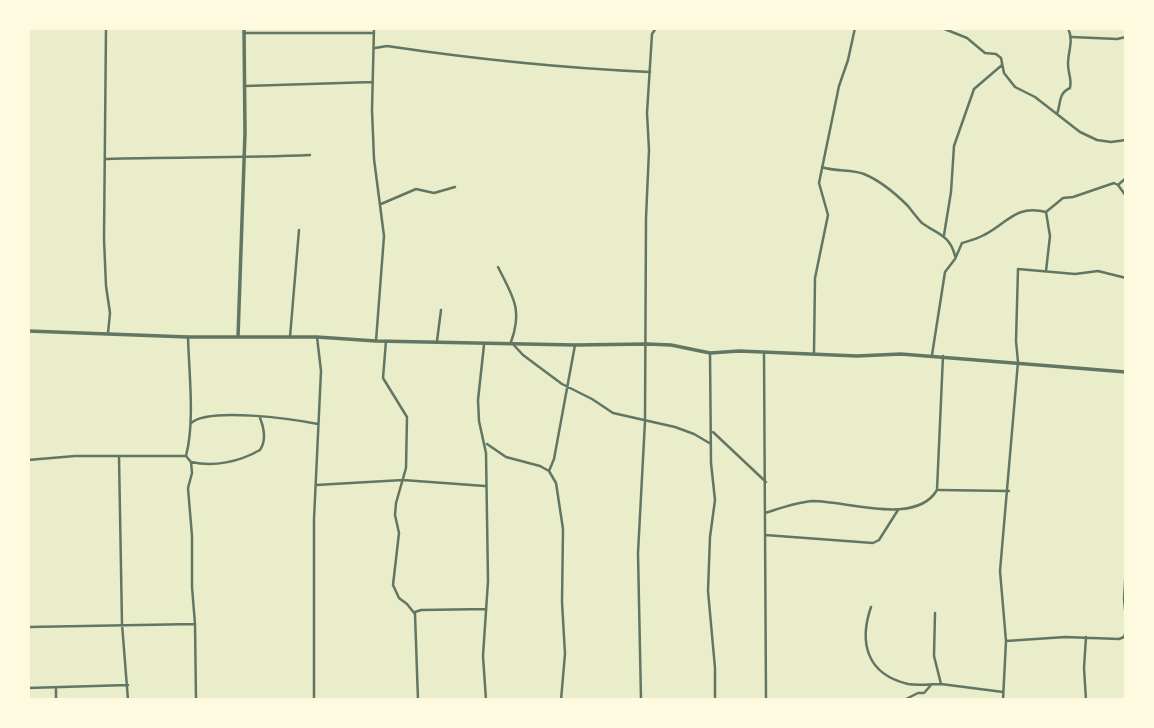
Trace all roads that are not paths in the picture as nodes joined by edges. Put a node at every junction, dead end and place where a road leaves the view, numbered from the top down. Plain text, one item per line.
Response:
1 (106, 28) edge
2 (374, 28) edge
3 (656, 28) edge
4 (855, 28) edge
5 (942, 28) edge
6 (1068, 28) edge
7 (244, 30) edge
8 (373, 33) junction
9 (1072, 37) junction
10 (1126, 37) edge
11 (373, 48) junction
12 (1002, 65) junction
13 (650, 72) junction
14 (373, 82) junction
15 (245, 86) junction
16 (1057, 114) junction
17 (1126, 140) edge
18 (310, 155) dead end
19 (244, 158) junction
20 (106, 159) junction
21 (822, 167) junction
22 (1126, 178) edge
23 (1118, 185) junction
24 (455, 187) dead end
25 (1126, 195) edge
26 (381, 204) junction
27 (1045, 212) junction
28 (299, 230) dead end
29 (944, 235) junction
30 (955, 259) junction
31 (498, 267) dead end
32 (1045, 272) junction
33 (1126, 278) edge
34 (441, 310) dead end
35 (28, 331) edge
36 (108, 332) junction
37 (188, 337) junction
38 (289, 337) junction
39 (317, 337) junction
40 (238, 338) junction
41 (376, 341) junction
42 (386, 341) junction
43 (437, 342) junction
44 (484, 342) junction
45 (511, 342) junction
46 (647, 344) junction
47 (575, 345) junction
48 (764, 352) junction
49 (710, 353) junction
50 (814, 354) junction
51 (932, 356) junction
52 (943, 356) junction
53 (1018, 362) junction
54 (1126, 372) edge
55 (569, 388) junction
56 (260, 417) junction
57 (645, 421) junction
58 (190, 424) junction
59 (318, 424) junction
60 (712, 431) junction
61 (485, 443) junction
62 (711, 444) junction
63 (186, 456) junction
64 (119, 457) junction
65 (28, 460) edge
66 (191, 462) junction
67 (549, 471) junction
68 (403, 480) junction
69 (766, 482) junction
70 (316, 485) junction
71 (485, 486) junction
72 (937, 490) junction
73 (1009, 491) junction
74 (898, 509) junction
75 (765, 513) junction
76 (765, 535) junction
77 (1126, 566) edge
78 (871, 607) dead end
79 (486, 610) junction
80 (935, 613) dead end
81 (415, 614) junction
82 (1126, 619) edge
83 (121, 624) junction
84 (195, 624) junction
85 (28, 627) edge
86 (1126, 631) edge
87 (1086, 636) junction
88 (1006, 641) junction
89 (932, 684) junction
90 (941, 684) junction
91 (128, 685) junction
92 (28, 688) edge
93 (56, 688) junction
94 (1003, 692) junction
95 (924, 693) junction
96 (56, 700) edge
97 (128, 700) edge
98 (196, 700) edge
99 (314, 700) edge
100 (418, 700) edge
101 (486, 700) edge
102 (561, 700) edge
103 (641, 700) edge
104 (715, 700) edge
105 (766, 700) edge
106 (904, 700) edge
107 (925, 700) edge
108 (1003, 700) edge
109 (1086, 700) edge

1 - 20 street
2 - 8 street
3 - 13 street
4 - 21 street
5 - 12 street
6 - 9 street
7 - 8 street
7 - 15 street
8 - 11 street
9 - 10 street
9 - 16 street
11 - 13 street
11 - 14 street
12 - 16 street
12 - 29 street
13 - 46 street
14 - 15 street
14 - 26 street
15 - 19 street
16 - 17 street
18 - 19 street
19 - 20 street
19 - 40 street
20 - 36 street
21 - 29 street
21 - 50 street
22 - 23 street
23 - 25 street
23 - 27 street
24 - 26 street
26 - 41 street
27 - 30 street
27 - 32 street
28 - 38 street
29 - 30 street
30 - 51 street
31 - 45 street
32 - 33 street
32 - 53 street
34 - 43 street
35 - 36 street
36 - 37 street
37 - 40 street
37 - 58 street
38 - 39 street
38 - 40 street
39 - 41 street
39 - 59 street
41 - 42 street
42 - 43 street
42 - 68 street
43 - 44 street
44 - 45 street
44 - 61 street
45 - 47 street
45 - 55 street
46 - 47 street
46 - 49 street
46 - 57 street
47 - 55 street
48 - 49 street
48 - 50 street
48 - 69 street
49 - 60 street
50 - 51 street
51 - 52 street
52 - 53 street
52 - 72 street
53 - 54 street
53 - 73 street
55 - 57 street
55 - 67 street
56 - 58 street
56 - 59 street
56 - 66 street
57 - 62 street
57 - 103 street
58 - 63 street
59 - 70 street
60 - 62 street
60 - 69 street
61 - 67 street
61 - 71 street
62 - 104 street
63 - 64 street
63 - 66 street
64 - 65 street
64 - 83 street
66 - 84 street
67 - 102 street
68 - 70 street
68 - 71 street
68 - 81 street
69 - 75 street
70 - 99 street
71 - 79 street
72 - 73 street
72 - 74 street
73 - 88 street
74 - 75 street
74 - 76 street
75 - 76 street
76 - 105 street
77 - 82 street
78 - 89 street
79 - 81 street
79 - 101 street
80 - 90 street
81 - 100 street
83 - 84 street
83 - 85 street
83 - 91 street
84 - 98 street
86 - 87 street
87 - 88 street
87 - 109 street
88 - 94 street
89 - 90 street
89 - 95 street
90 - 94 street
91 - 93 street
91 - 97 street
92 - 93 street
93 - 96 street
94 - 108 street
95 - 106 street
95 - 107 street

